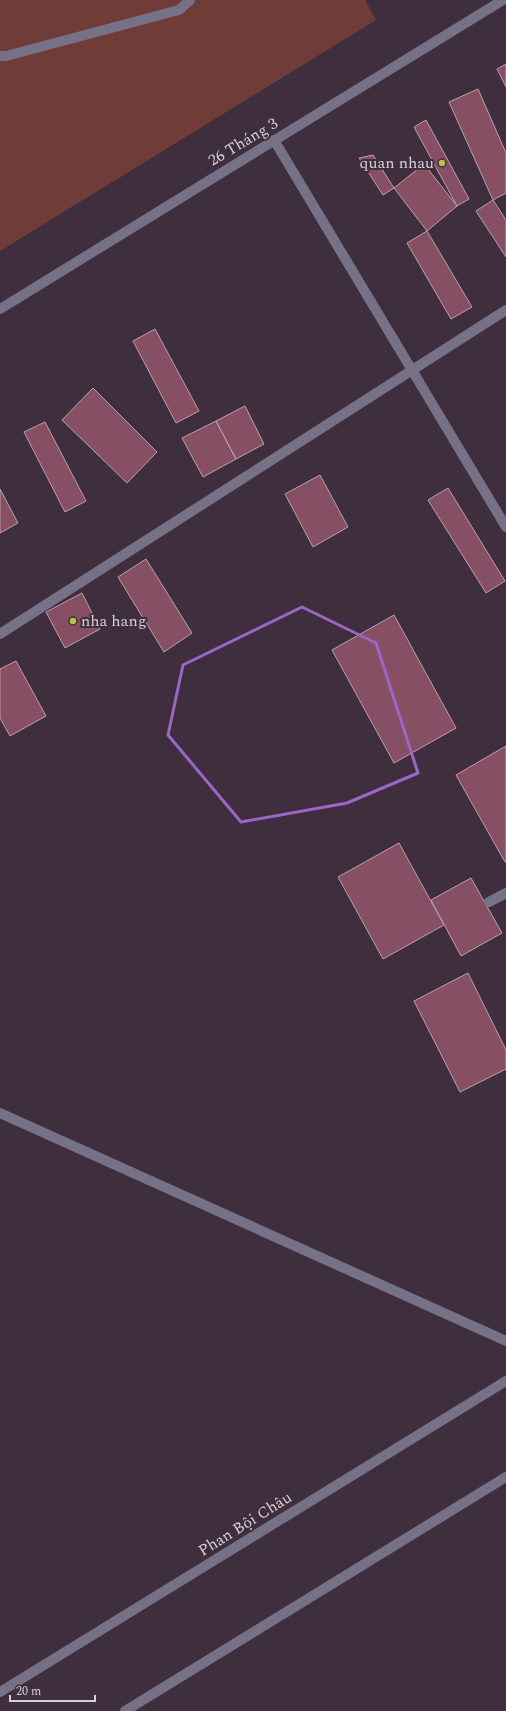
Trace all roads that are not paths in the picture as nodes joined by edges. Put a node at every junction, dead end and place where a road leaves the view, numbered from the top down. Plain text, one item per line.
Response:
1 (190, 0) edge
2 (503, 0) edge
3 (0, 56) edge
4 (274, 140) junction
5 (0, 310) edge
6 (506, 310) edge
7 (412, 370) junction
8 (506, 527) edge
9 (0, 634) edge
10 (506, 893) edge
11 (489, 902) dead end
12 (0, 1113) edge
13 (506, 1341) edge
14 (506, 1381) edge
15 (506, 1477) edge
16 (0, 1692) edge
17 (125, 1711) edge

1 - 3 street
2 - 4 street, 26 Tháng 3
4 - 5 street, 26 Tháng 3
4 - 7 street
6 - 7 street
7 - 8 street
7 - 9 street
10 - 11 street
12 - 13 street
14 - 16 street, Phan Bội Châu
15 - 17 street

